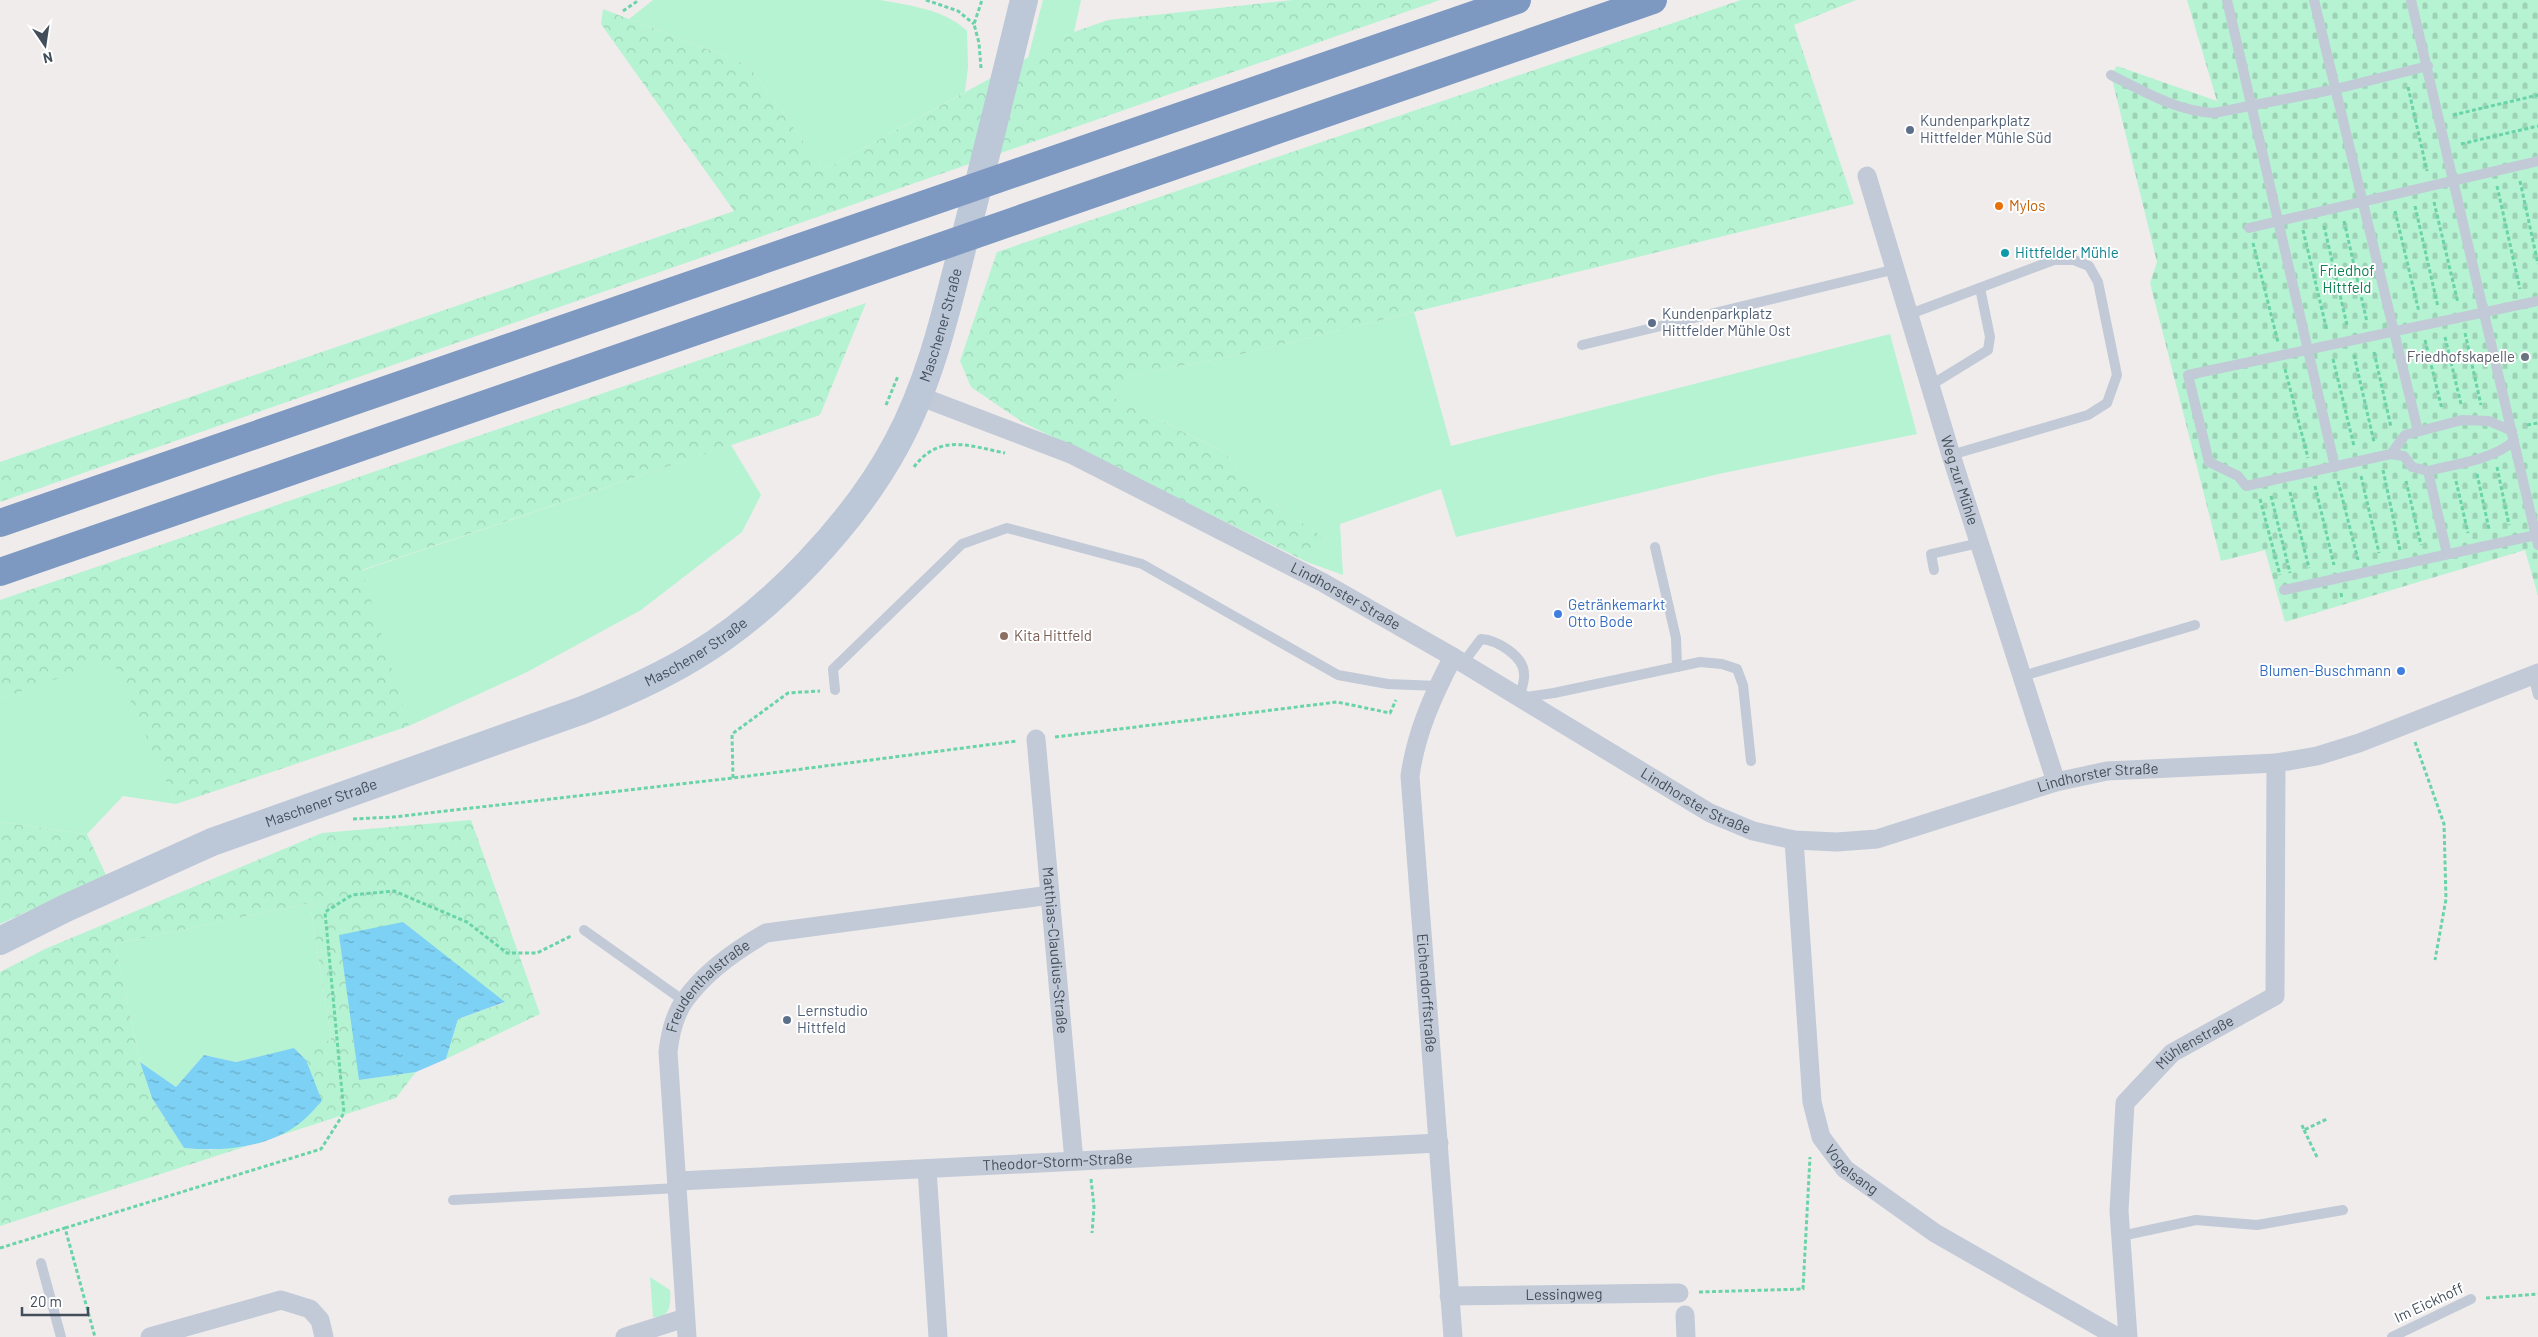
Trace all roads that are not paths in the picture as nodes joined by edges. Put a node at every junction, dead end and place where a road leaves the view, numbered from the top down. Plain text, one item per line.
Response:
1 (1024, 0) edge
2 (1517, 0) edge
3 (1653, 0) edge
4 (2227, 0) edge
5 (2314, 0) edge
6 (2411, 0) edge
7 (2428, 66) junction
8 (2111, 75) dead end
9 (2336, 89) junction
10 (2252, 107) junction
11 (2538, 161) edge
12 (1867, 176) dead end
13 (2454, 181) junction
14 (2363, 202) junction
15 (2278, 221) junction
16 (2250, 228) dead end
17 (1896, 268) junction
18 (1980, 288) junction
19 (2538, 302) edge
20 (2484, 313) junction
21 (1910, 314) junction
22 (2394, 333) junction
23 (1582, 345) dead end
24 (2308, 351) junction
25 (1931, 385) junction
26 (919, 396) junction
27 (2418, 431) junction
28 (2513, 436) junction
29 (1951, 455) junction
30 (2395, 455) junction
31 (2335, 466) junction
32 (2428, 471) junction
33 (0, 523) edge
34 (2537, 540) edge
35 (1979, 543) junction
36 (1654, 546) dead end
37 (2447, 554) junction
38 (1934, 570) dead end
39 (0, 572) edge
40 (2288, 589) road end
41 (2195, 625) dead end
42 (1458, 660) junction
43 (1677, 667) junction
44 (2536, 674) edge
45 (2023, 676) junction
46 (1438, 686) junction
47 (835, 690) road end
48 (2538, 695) edge
49 (1519, 698) junction
50 (1036, 739) road end
51 (1751, 761) dead end
52 (2276, 763) junction
53 (2056, 782) junction
54 (1794, 840) junction
55 (1050, 895) junction
56 (584, 930) road end
57 (0, 941) edge
58 (684, 1001) junction
59 (1438, 1143) junction
60 (1082, 1161) junction
61 (927, 1169) junction
62 (678, 1184) junction
63 (453, 1200) dead end
64 (2343, 1210) dead end
65 (2121, 1236) junction
66 (41, 1263) dead end
67 (1678, 1293) road end
68 (1449, 1296) junction
69 (2471, 1299) road end
70 (1685, 1315) dead end
71 (686, 1328) edge
72 (61, 1337) edge
73 (150, 1337) edge
74 (324, 1337) edge
75 (625, 1337) edge
76 (938, 1337) edge
77 (1453, 1337) edge
78 (1686, 1337) edge
79 (2117, 1337) edge
80 (2128, 1337) edge
81 (2392, 1337) edge

1 - 26 main road, Maschener Straße
2 - 33 highway
3 - 39 highway
4 - 10 lane
5 - 9 lane
6 - 7 lane
7 - 9 lane
7 - 13 lane
8 - 10 lane
9 - 10 lane
9 - 14 lane
10 - 15 lane
11 - 13 lane
12 - 17 street, Weg zur Mühle
13 - 14 lane
13 - 20 lane
14 - 15 lane
14 - 22 lane
15 - 16 lane
15 - 24 lane
17 - 21 street, Weg zur Mühle
17 - 23 lane
18 - 21 lane
18 - 25 lane
18 - 29 lane
19 - 20 lane
20 - 22 lane
20 - 28 lane
21 - 25 street, Weg zur Mühle
22 - 24 lane
22 - 27 lane
24 - 31 lane
24 - 31 lane
25 - 29 street, Weg zur Mühle
26 - 42 street, Lindhorster Straße
26 - 57 main road, Maschener Straße
27 - 28 lane
27 - 30 lane
28 - 32 lane
28 - 34 lane
29 - 35 street, Weg zur Mühle
30 - 31 lane
30 - 32 lane
32 - 37 lane
34 - 37 lane
35 - 38 lane
35 - 45 street, Weg zur Mühle
36 - 43 lane
37 - 40 lane
41 - 45 lane
42 - 46 street, Eichendorffstraße
42 - 49 street, Lindhorster Straße
42 - 49 lane
43 - 49 lane
43 - 51 lane
44 - 48 lane
44 - 52 street, Lindhorster Straße
45 - 53 street, Weg zur Mühle
46 - 47 lane
46 - 59 street, Eichendorffstraße
49 - 54 street, Lindhorster Straße
50 - 55 street, Matthias-Claudius-Straße
52 - 53 street, Lindhorster Straße
52 - 65 street, Mühlenstraße
53 - 54 street, Lindhorster Straße
54 - 79 street, Vogelsang
55 - 58 street, Freudenthalstraße
55 - 60 street, Matthias-Claudius-Straße
56 - 58 lane
58 - 62 street, Freudenthalstraße
59 - 60 street, Theodor-Storm-Straße
59 - 68 street, Eichendorffstraße
60 - 61 street, Theodor-Storm-Straße
61 - 62 street, Theodor-Storm-Straße
61 - 76 street
62 - 63 lane
62 - 71 street, Freudenthalstraße
64 - 65 lane
65 - 80 street, Mühlenstraße
66 - 72 lane
67 - 68 street, Lessingweg
68 - 77 street, Eichendorffstraße
69 - 81 lane, Im Eickhoff
70 - 78 street
71 - 75 street
73 - 74 street

